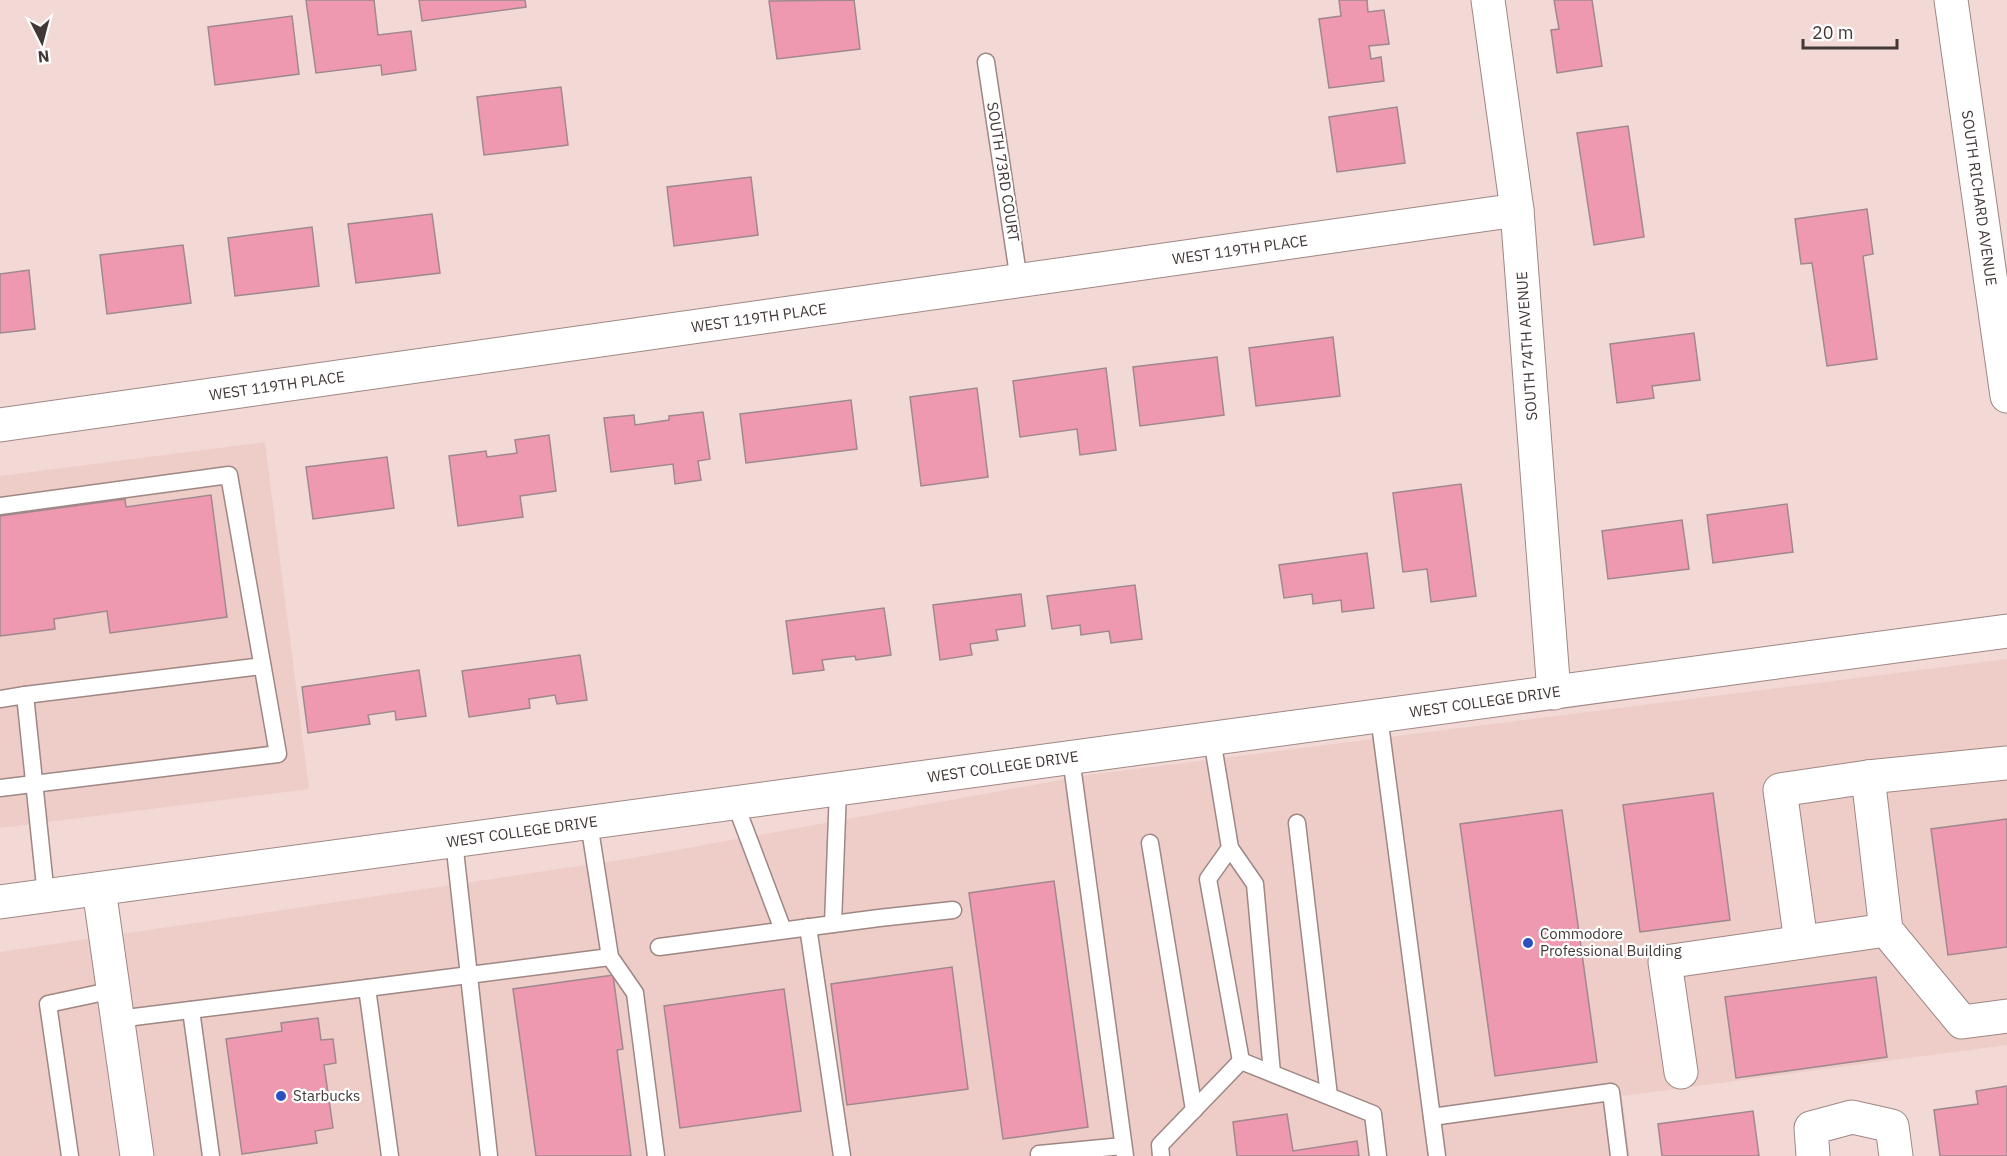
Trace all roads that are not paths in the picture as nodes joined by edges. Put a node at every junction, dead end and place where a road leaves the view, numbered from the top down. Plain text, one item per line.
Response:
1 (1488, 0) edge
2 (1952, 0) edge
3 (986, 62) dead end
4 (1517, 210) junction
5 (1019, 281) junction
6 (2007, 396) edge
7 (0, 425) edge
8 (0, 506) edge
9 (2007, 631) edge
10 (262, 666) junction
11 (1554, 693) junction
12 (25, 696) junction
13 (0, 699) edge
14 (1379, 716) junction
15 (1212, 739) junction
16 (1071, 758) junction
17 (2007, 763) edge
18 (1868, 777) junction
19 (34, 783) junction
20 (0, 788) edge
21 (838, 789) junction
22 (735, 803) junction
23 (589, 823) junction
24 (1297, 823) dead end
25 (454, 841) junction
26 (1150, 843) dead end
27 (1230, 848) junction
28 (99, 889) junction
29 (46, 896) junction
30 (0, 902) edge
31 (954, 910) dead end
32 (833, 924) junction
33 (808, 927) junction
34 (783, 930) junction
35 (1886, 930) junction
36 (1801, 942) junction
37 (659, 947) dead end
38 (610, 957) junction
39 (469, 975) junction
40 (367, 988) junction
41 (116, 1005) junction
42 (191, 1010) junction
43 (2007, 1016) edge
44 (1241, 1061) junction
45 (1681, 1072) dead end
46 (1272, 1073) junction
47 (1329, 1096) junction
48 (1194, 1110) junction
49 (1432, 1117) junction
50 (1124, 1151) edge
51 (70, 1156) edge
52 (137, 1156) edge
53 (211, 1156) edge
54 (390, 1156) edge
55 (489, 1156) edge
56 (656, 1156) edge
57 (842, 1156) edge
58 (1040, 1156) edge
59 (1161, 1156) edge
60 (1378, 1156) edge
61 (1437, 1156) edge
62 (1619, 1156) edge
63 (1813, 1156) edge
64 (1896, 1156) edge

1 - 4 street, SOUTH 74TH AVENUE
2 - 6 street, SOUTH RICHARD AVENUE
3 - 5 lane, SOUTH 73RD COURT
4 - 5 street, WEST 119TH PLACE
4 - 11 street, SOUTH 74TH AVENUE
5 - 7 street, WEST 119TH PLACE
8 - 10 lane
9 - 11 street, WEST COLLEGE DRIVE
10 - 12 lane
10 - 19 lane
11 - 14 street, WEST COLLEGE DRIVE
12 - 13 lane
12 - 19 lane
14 - 15 street, WEST COLLEGE DRIVE
14 - 49 lane
15 - 16 street, WEST COLLEGE DRIVE
15 - 27 lane
16 - 21 street, WEST COLLEGE DRIVE
16 - 50 lane
17 - 18 street
18 - 35 street
18 - 36 street
19 - 20 lane
19 - 29 lane
21 - 22 street, WEST COLLEGE DRIVE
21 - 32 lane
22 - 23 street, WEST COLLEGE DRIVE
22 - 34 lane
23 - 25 street, WEST COLLEGE DRIVE
23 - 38 lane
24 - 47 lane
25 - 28 street, WEST COLLEGE DRIVE
25 - 39 lane
26 - 48 lane
27 - 44 lane
27 - 46 lane
28 - 29 street, WEST COLLEGE DRIVE
28 - 41 street
29 - 30 street, WEST COLLEGE DRIVE
31 - 32 lane
32 - 33 lane
33 - 34 lane
33 - 57 lane
34 - 37 lane
35 - 36 street
35 - 43 street
36 - 45 street
38 - 39 lane
38 - 56 lane
39 - 40 lane
39 - 55 lane
40 - 42 lane
40 - 54 lane
41 - 42 lane
41 - 51 lane
41 - 52 street
42 - 53 lane
44 - 46 lane
44 - 48 lane
46 - 47 lane
47 - 60 lane
48 - 59 lane
49 - 61 lane
49 - 62 lane
50 - 58 lane
63 - 64 street

